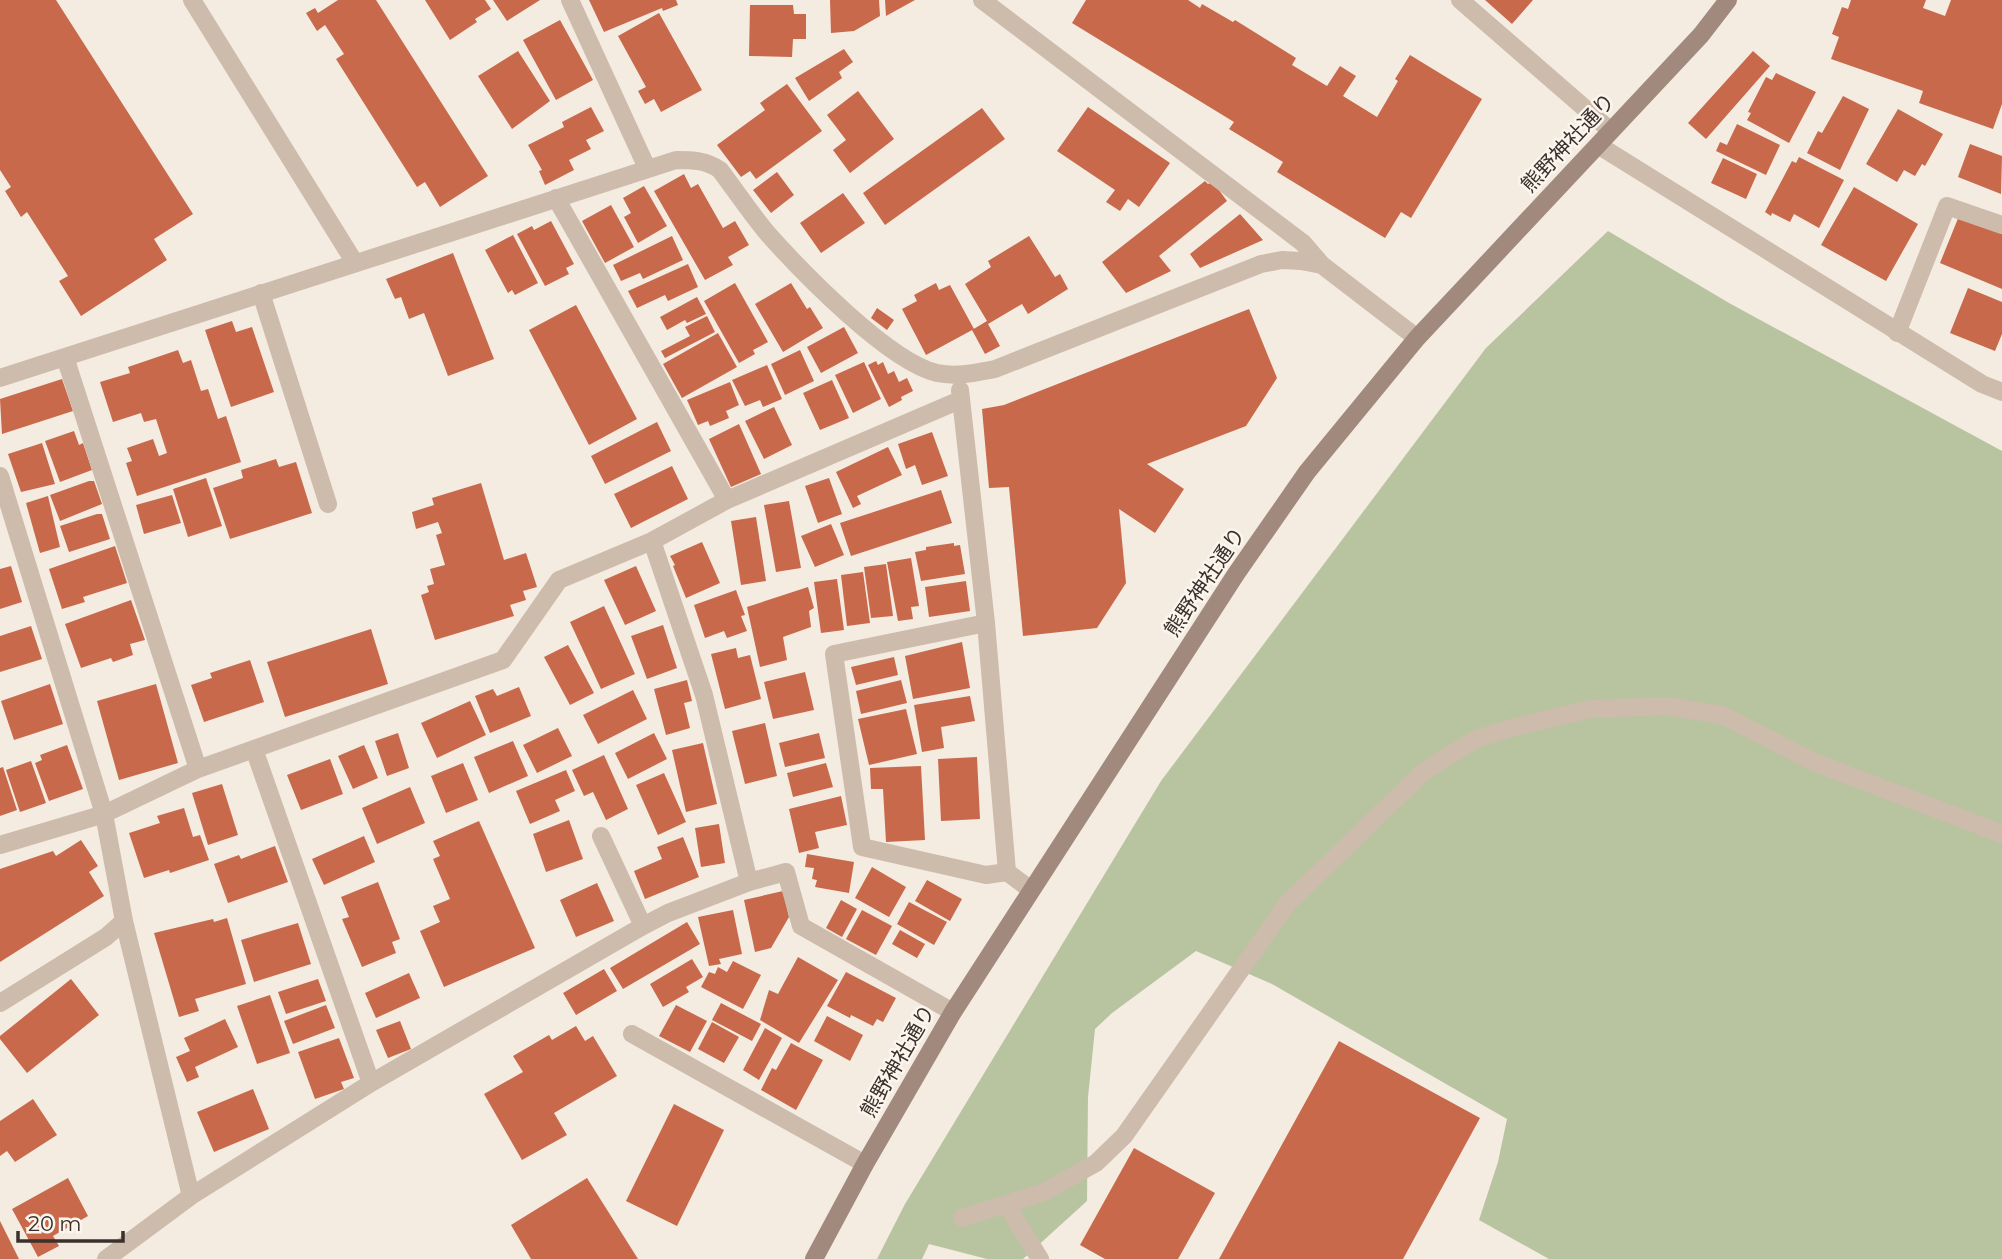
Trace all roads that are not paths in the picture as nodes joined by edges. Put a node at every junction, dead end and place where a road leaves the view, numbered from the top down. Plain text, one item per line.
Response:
1 (192, 0) edge
2 (570, 0) edge
3 (982, 0) edge
4 (1460, 0) edge
5 (1728, 0) edge
6 (1611, 131) junction
7 (1598, 145) junction
8 (647, 169) junction
9 (556, 198) junction
10 (2002, 225) edge
11 (355, 262) junction
12 (1322, 265) junction
13 (261, 293) junction
14 (1897, 333) junction
15 (1417, 338) junction
16 (65, 357) junction
17 (960, 376) junction
18 (0, 377) edge
19 (2002, 392) edge
20 (960, 400) junction
21 (0, 476) edge
22 (727, 500) junction
23 (328, 504) dead end
24 (652, 541) junction
25 (986, 623) junction
26 (254, 749) junction
27 (198, 769) junction
28 (104, 814) junction
29 (2002, 835) edge
30 (601, 836) dead end
31 (0, 845) edge
32 (1007, 872) junction
33 (749, 882) junction
34 (1031, 890) junction
35 (124, 921) junction
36 (643, 926) junction
37 (0, 1003) edge
38 (953, 1012) junction
39 (632, 1034) dead end
40 (371, 1083) junction
41 (865, 1164) junction
42 (191, 1196) junction
43 (1006, 1204) junction
44 (962, 1218) dead end
45 (106, 1259) edge
46 (814, 1259) edge
47 (1040, 1259) edge

1 - 11 street
2 - 8 street
3 - 12 street
4 - 6 street
5 - 6 main road, 熊野神社通り
6 - 7 main road, 熊野神社通り
7 - 14 street
7 - 15 main road, 熊野神社通り
8 - 9 street
8 - 17 street
9 - 11 street
9 - 22 street
10 - 14 street
11 - 13 street
12 - 15 street
12 - 17 street
13 - 16 street
13 - 23 street
14 - 19 street
15 - 34 main road, 熊野神社通り
16 - 18 street
16 - 27 street
17 - 20 street
20 - 22 street
20 - 25 street
21 - 28 street
22 - 24 street
24 - 26 street
24 - 33 street
25 - 32 street
25 - 32 street
26 - 27 street
26 - 40 street
27 - 28 street
28 - 31 street
28 - 35 street
29 - 43 street
30 - 36 street
32 - 34 street
33 - 36 street
33 - 38 street
34 - 38 main road, 熊野神社通り
35 - 37 street
35 - 42 street
36 - 40 street
38 - 41 main road, 熊野神社通り
39 - 41 street
40 - 42 street
41 - 46 main road, 熊野神社通り
42 - 45 street
43 - 44 street
43 - 47 street

